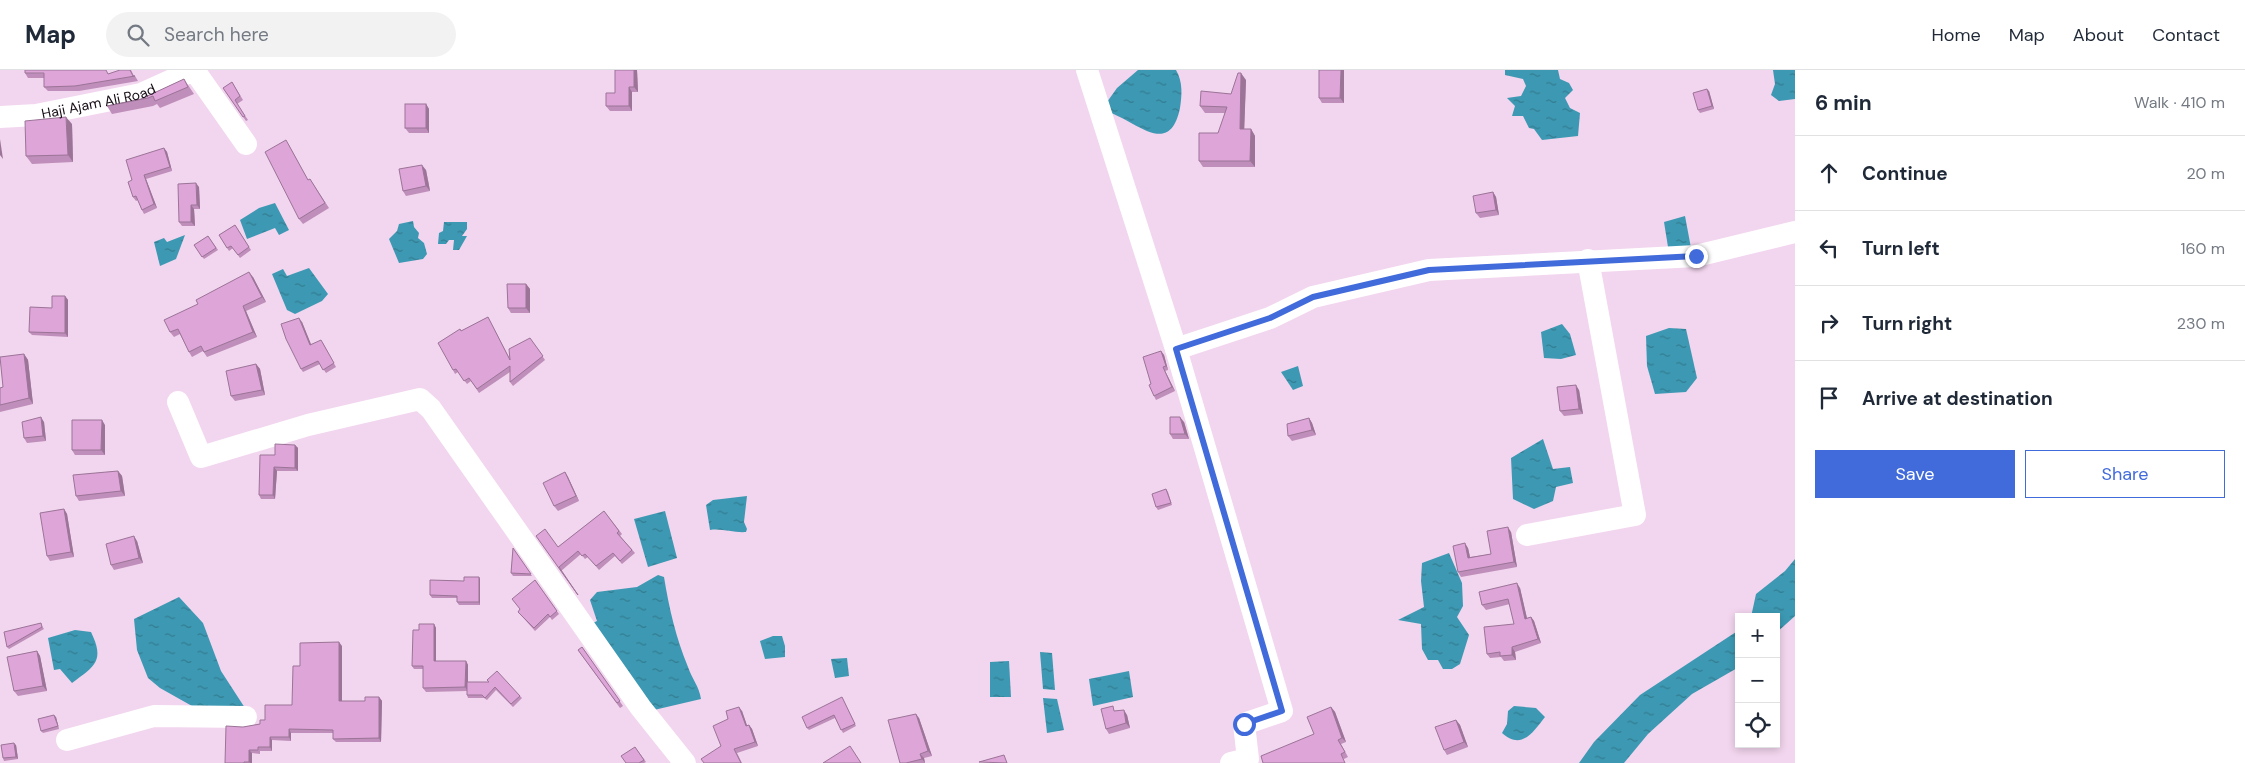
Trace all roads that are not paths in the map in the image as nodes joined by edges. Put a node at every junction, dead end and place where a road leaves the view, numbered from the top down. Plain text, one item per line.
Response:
1 (194, 70) edge
2 (1088, 70) edge
3 (0, 117) edge
4 (246, 144) dead end
5 (1795, 232) edge
6 (1588, 260) junction
7 (1176, 349) junction
8 (178, 402) dead end
9 (1527, 535) dead end
10 (246, 717) dead end
11 (67, 740) dead end
12 (685, 763) edge
13 (1231, 763) edge

1 - 3 street, Haji Ajam Ali Road
1 - 4 street
2 - 7 street
5 - 6 street
6 - 7 street
6 - 9 street
7 - 13 street
8 - 12 street
10 - 11 street

